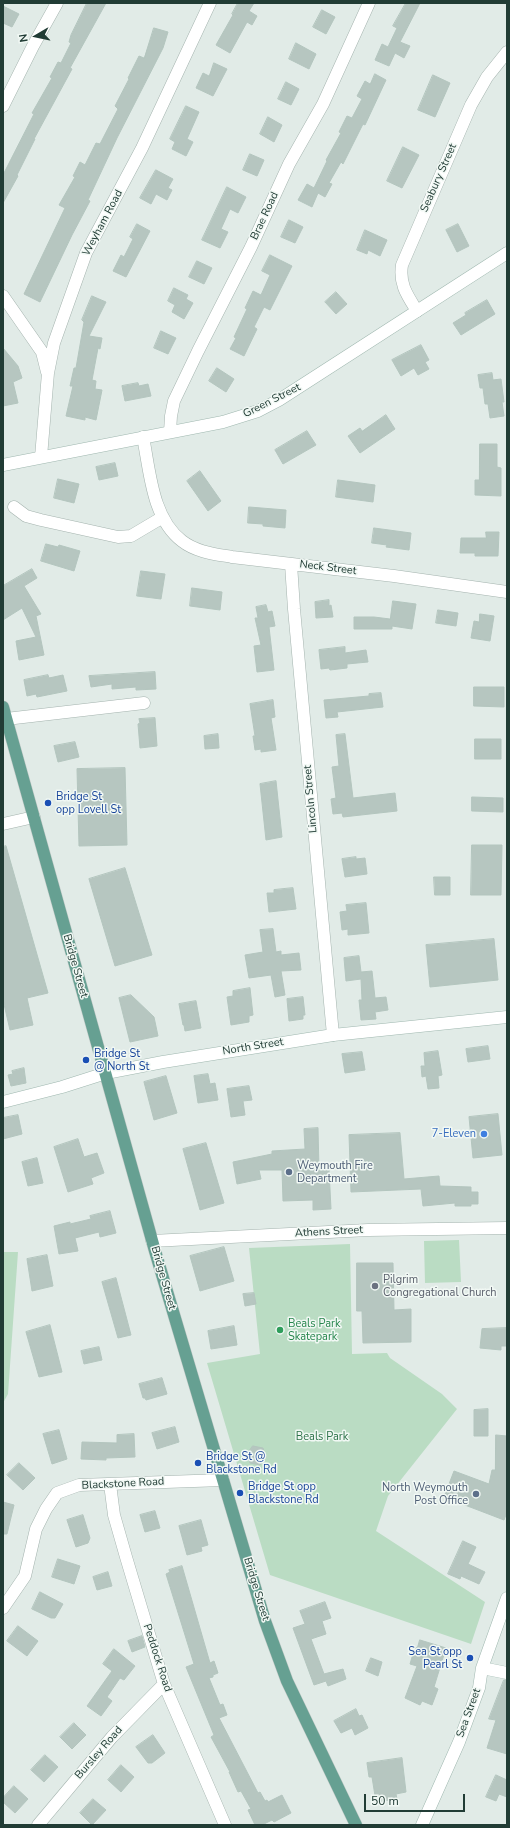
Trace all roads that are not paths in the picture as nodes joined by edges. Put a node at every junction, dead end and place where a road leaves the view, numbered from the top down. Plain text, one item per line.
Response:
1 (57, 3) edge
2 (210, 3) edge
3 (369, 3) edge
4 (507, 52) edge
5 (3, 106) edge
6 (507, 253) edge
7 (3, 296) edge
8 (417, 311) junction
9 (48, 373) junction
10 (170, 432) junction
11 (143, 437) junction
12 (40, 457) junction
13 (3, 465) edge
14 (14, 507) dead end
15 (163, 517) junction
16 (291, 564) junction
17 (507, 592) edge
18 (144, 703) dead end
19 (3, 707) edge
20 (6, 719) junction
21 (34, 817) junction
22 (3, 824) edge
23 (507, 1017) edge
24 (333, 1035) junction
25 (106, 1073) junction
26 (3, 1102) edge
27 (507, 1228) edge
28 (152, 1241) junction
29 (223, 1480) junction
30 (110, 1484) junction
31 (507, 1598) edge
32 (3, 1608) edge
33 (482, 1668) junction
34 (507, 1673) edge
35 (164, 1684) junction
36 (38, 1825) edge
37 (225, 1825) edge
38 (356, 1825) edge
39 (423, 1825) edge

1 - 5 street
2 - 9 street, Weyham Road
3 - 10 street, Brae Road
4 - 8 street, Seabury Street
6 - 8 street, Green Street
7 - 9 street
8 - 10 street, Green Street
9 - 12 street, Weyham Road
10 - 11 street, Green Street
11 - 12 street, Green Street
11 - 15 street, Neck Street
12 - 13 street, Green Street
14 - 15 street
15 - 16 street, Neck Street
16 - 17 street, Neck Street
16 - 24 street, Lincoln Street
18 - 20 street
19 - 20 main road, Bridge Street
20 - 21 main road, Bridge Street
21 - 22 street
21 - 25 main road, Bridge Street
23 - 24 street, North Street
24 - 25 street, North Street
25 - 26 street, North Street
25 - 28 main road, Bridge Street
27 - 28 street, Athens Street
28 - 29 main road, Bridge Street
29 - 30 street, Blackstone Road
29 - 38 main road, Bridge Street
30 - 32 street, Blackstone Road
30 - 35 street, Peddock Road
31 - 33 street, Sea Street
33 - 34 street
33 - 39 street, Sea Street
35 - 36 street, Bursley Road
35 - 37 street, Peddock Road

